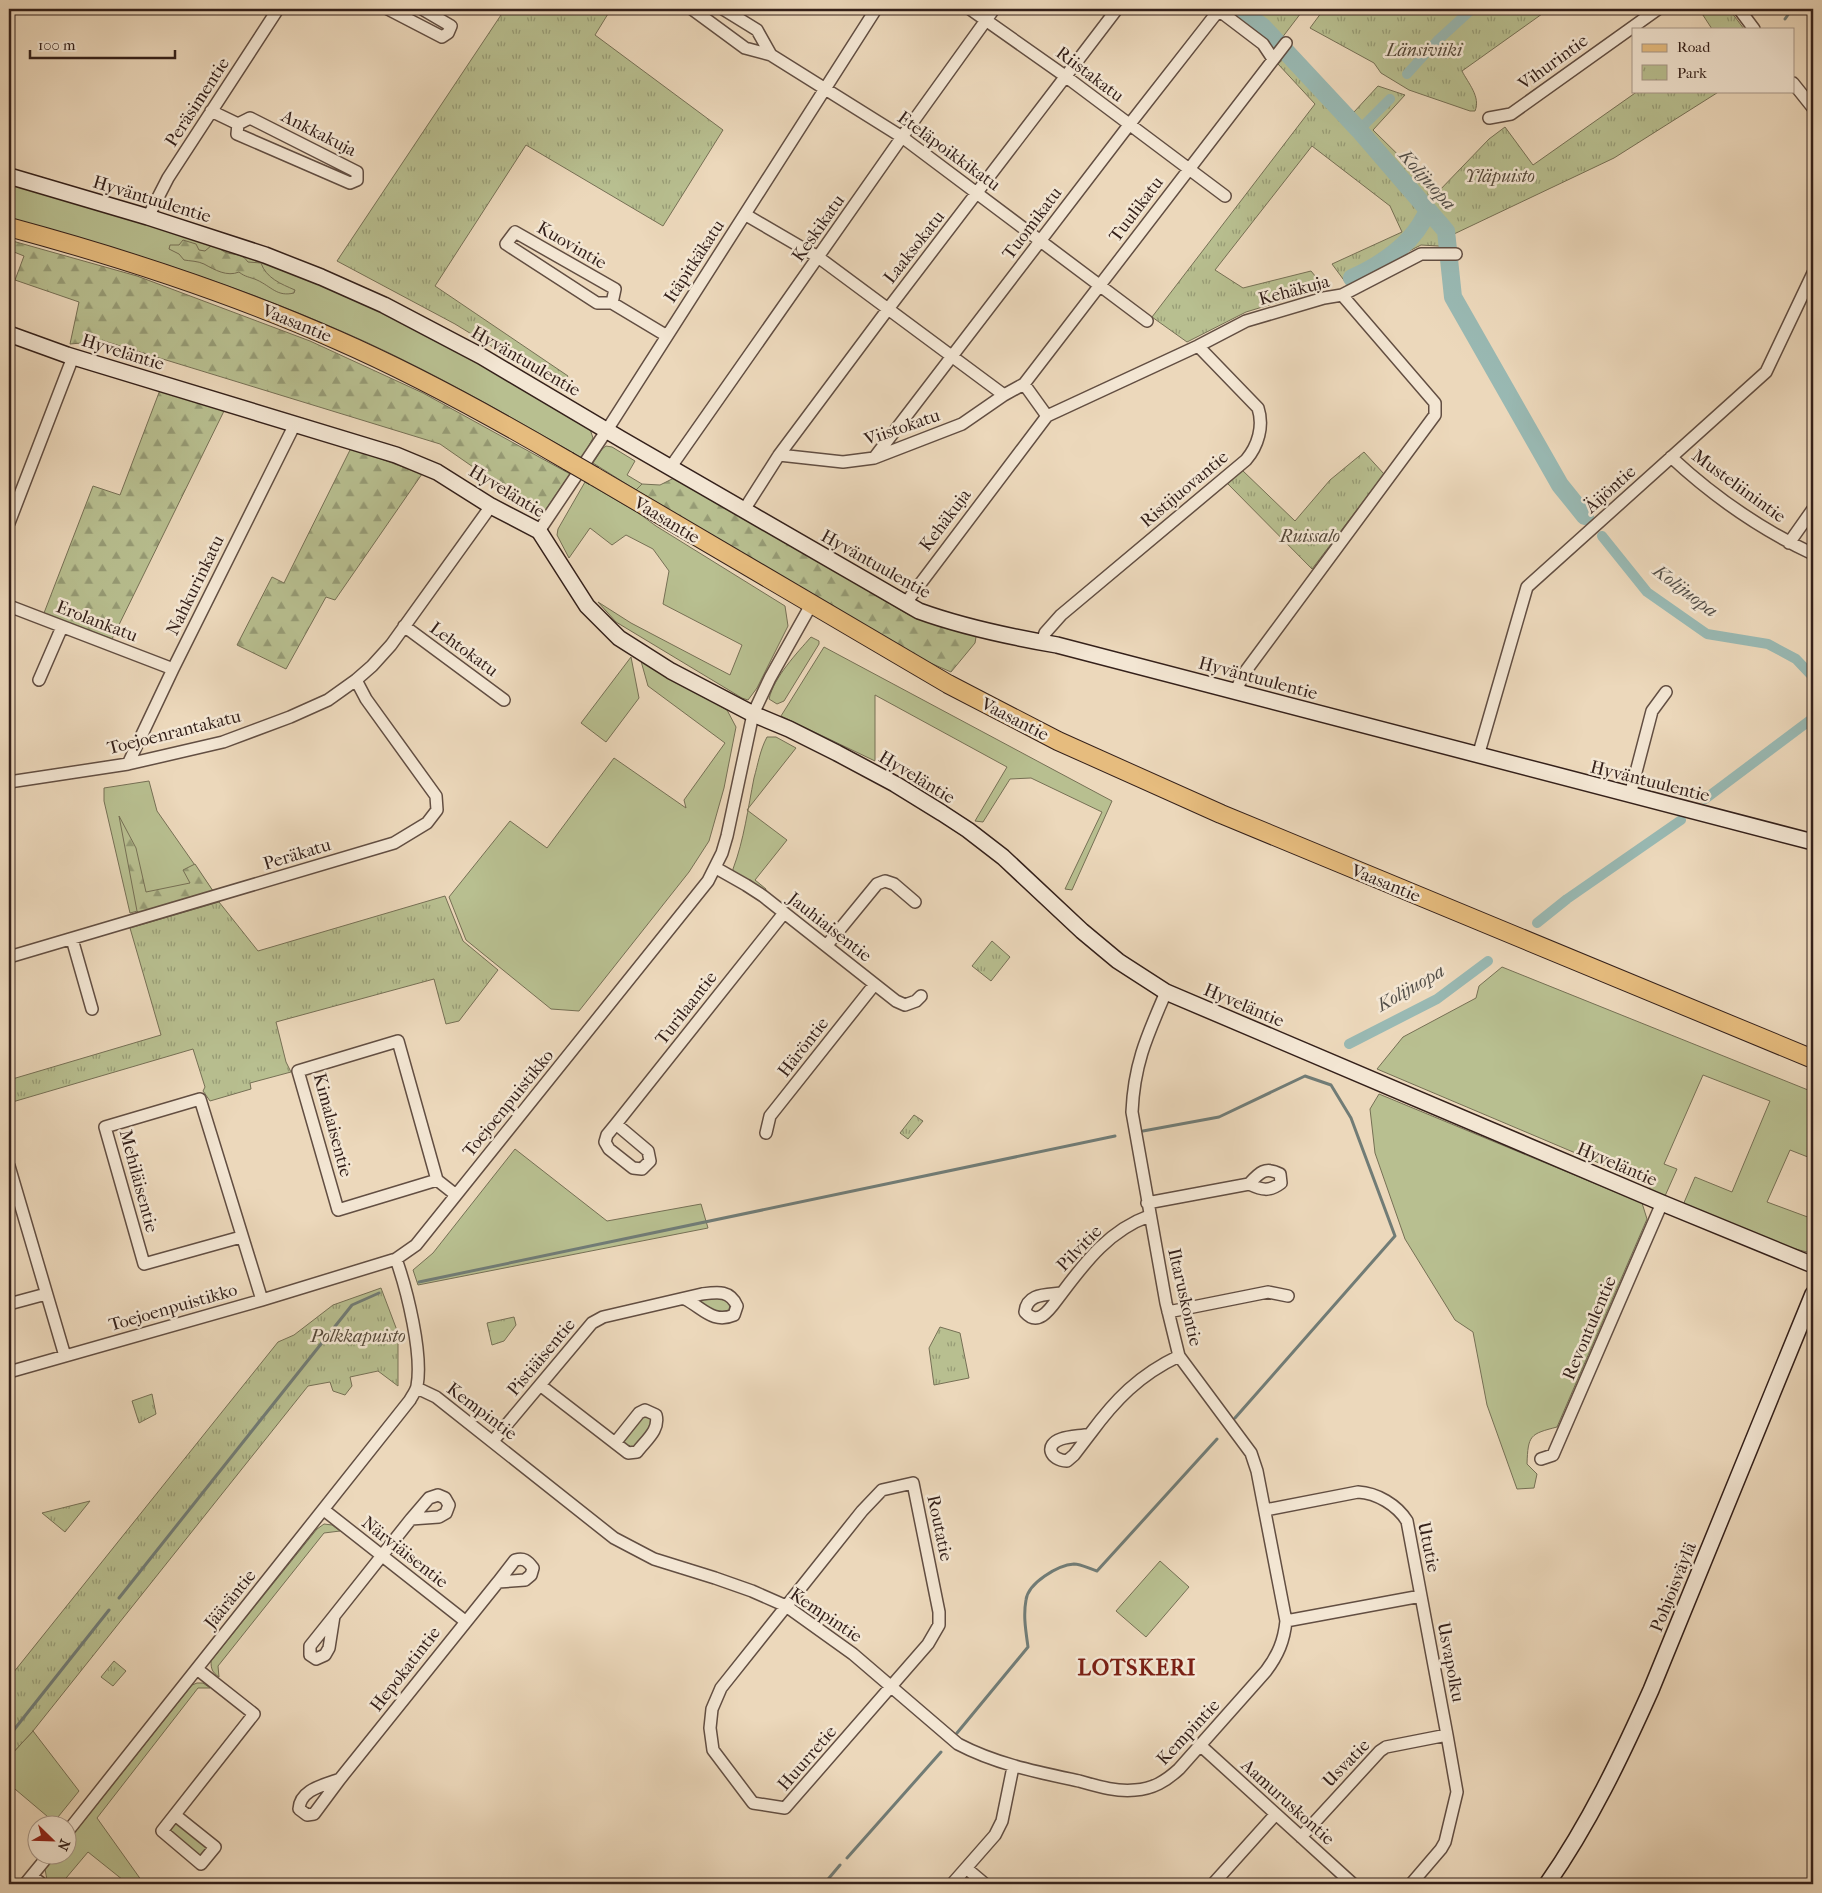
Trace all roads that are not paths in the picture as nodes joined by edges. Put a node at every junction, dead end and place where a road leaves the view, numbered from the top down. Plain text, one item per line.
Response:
1 (278, 9) edge
2 (388, 9) edge
3 (422, 9) edge
4 (692, 9) edge
5 (723, 9) edge
6 (876, 9) edge
7 (970, 9) edge
8 (994, 9) edge
9 (1117, 9) edge
10 (1658, 9) edge
11 (1739, 9) edge
12 (1218, 10) edge
13 (987, 20) junction
14 (1753, 28) edge
15 (1286, 44) dead end
16 (771, 55) junction
17 (1275, 57) junction
18 (1065, 76) junction
19 (1794, 84) edge
20 (826, 89) junction
21 (1813, 108) edge
22 (211, 111) junction
23 (1489, 118) dead end
24 (238, 124) junction
25 (1129, 125) junction
26 (902, 137) junction
27 (1189, 169) junction
28 (9, 176) edge
29 (977, 193) junction
30 (1225, 196) dead end
31 (746, 214) junction
32 (148, 217) junction
33 (9, 227) edge
34 (1041, 240) junction
35 (1456, 254) dead end
36 (818, 258) junction
37 (1813, 273) edge
38 (1101, 285) junction
39 (1342, 295) junction
40 (612, 303) junction
41 (888, 308) junction
42 (1147, 321) dead end
43 (9, 334) edge
44 (667, 336) junction
45 (1198, 346) junction
46 (952, 355) junction
47 (73, 357) junction
48 (1024, 384) junction
49 (1004, 395) junction
50 (1047, 416) junction
51 (295, 424) junction
52 (607, 430) junction
53 (779, 456) junction
54 (1671, 457) junction
55 (874, 458) junction
56 (670, 468) junction
57 (491, 506) junction
58 (1813, 509) edge
59 (744, 510) junction
60 (9, 523) edge
61 (539, 531) junction
62 (1789, 543) junction
63 (1813, 554) edge
64 (905, 604) junction
65 (812, 605) junction
66 (9, 606) edge
67 (404, 626) junction
68 (62, 628) junction
69 (1042, 642) junction
70 (173, 669) junction
71 (38, 680) dead end
72 (356, 680) junction
73 (1234, 692) junction
74 (1666, 692) dead end
75 (504, 700) dead end
76 (753, 714) junction
77 (1478, 756) junction
78 (128, 764) junction
79 (9, 782) edge
80 (1630, 795) junction
81 (1813, 842) edge
82 (716, 868) junction
83 (915, 902) dead end
84 (784, 913) junction
85 (72, 939) junction
86 (826, 946) junction
87 (9, 957) edge
88 (874, 985) junction
89 (1166, 992) junction
90 (921, 996) dead end
91 (92, 1009) dead end
92 (1813, 1059) edge
93 (616, 1124) dead end
94 (766, 1133) dead end
95 (9, 1166) edge
96 (437, 1180) junction
97 (1249, 1184) dead end
98 (456, 1195) junction
99 (1662, 1203) junction
100 (1147, 1204) junction
101 (1149, 1216) junction
102 (241, 1237) junction
103 (396, 1260) junction
104 (1813, 1265) edge
105 (1062, 1293) dead end
106 (46, 1294) junction
107 (1813, 1294) edge
108 (1288, 1296) dead end
109 (685, 1299) dead end
110 (262, 1300) junction
111 (9, 1304) edge
112 (1168, 1312) junction
113 (66, 1356) junction
114 (1179, 1356) junction
115 (9, 1372) edge
116 (540, 1385) junction
117 (417, 1388) junction
118 (1090, 1434) dead end
119 (493, 1441) junction
120 (615, 1443) dead end
121 (1541, 1459) dead end
122 (324, 1510) junction
123 (1265, 1510) junction
124 (411, 1519) dead end
125 (382, 1555) junction
126 (498, 1582) dead end
127 (1421, 1596) junction
128 (786, 1606) junction
129 (334, 1616) dead end
130 (465, 1621) junction
131 (1286, 1621) junction
132 (197, 1669) junction
133 (893, 1686) junction
134 (1447, 1735) junction
135 (1201, 1746) junction
136 (1013, 1767) junction
137 (340, 1779) dead end
138 (174, 1815) junction
139 (1275, 1815) junction
140 (78, 1818) edge
141 (1301, 1838) junction
142 (40, 1866) edge
143 (966, 1868) junction
144 (28, 1880) edge
145 (42, 1884) edge
146 (952, 1884) edge
147 (985, 1884) edge
148 (1213, 1884) edge
149 (1353, 1884) edge
150 (1411, 1884) edge
151 (1547, 1884) edge

1 - 22 street, Peräsimentie
2 - 3 street
4 - 16 street, Eteläpoikkikatu
5 - 16 street, Eteläpoikkikatu
6 - 20 street, Itäpitkäkatu
7 - 13 street, Riistakatu
8 - 13 street, Keskikatu
9 - 18 street, Laaksokatu
10 - 23 street, Vihurintie
11 - 14 street
12 - 17 street
12 - 25 street, Tuomikatu
13 - 18 street, Riistakatu
13 - 26 street, Keskikatu
15 - 17 street, Tuulikatu
16 - 20 street, Eteläpoikkikatu
17 - 27 street, Tuulikatu
18 - 25 street, Riistakatu
18 - 29 street, Laaksokatu
19 - 21 street
20 - 26 street, Eteläpoikkikatu
20 - 31 street, Itäpitkäkatu
22 - 24 street, Ankkakuja
22 - 32 street, Peräsimentie
24 - 24 street, Ankkakuja
25 - 27 street, Riistakatu
25 - 34 street, Tuomikatu
26 - 29 street, Eteläpoikkikatu
26 - 36 street, Keskikatu
27 - 30 street, Riistakatu
27 - 38 street, Tuulikatu
28 - 32 street, Hyväntuulentie
29 - 34 street, Eteläpoikkikatu
29 - 41 street, Laaksokatu
31 - 36 street
31 - 44 street, Itäpitkäkatu
32 - 52 street, Hyväntuulentie
33 - 65 main road, Vaasantie, bridge
34 - 38 street, Eteläpoikkikatu
34 - 46 street, Tuomikatu
35 - 39 street
36 - 41 street
36 - 56 street, Keskikatu
37 - 54 street, Äijöntie
38 - 42 street, Eteläpoikkikatu
38 - 48 street, Tuulikatu
39 - 45 street, Kehäkuja
39 - 73 street, Kehäkuja
40 - 40 street, Kuovintie
40 - 44 street, Kuovintie
41 - 46 street
41 - 53 street, Laaksokatu
43 - 47 street, Hyveläntie
44 - 52 street, Itäpitkäkatu
45 - 50 street, Kehäkuja
45 - 69 street, Ristijuovantie
46 - 49 street
46 - 55 street, Tuomikatu
47 - 51 street, Hyveläntie
47 - 60 street
48 - 49 street, Viistokatu
48 - 50 street
49 - 55 street, Viistokatu
50 - 64 street, Kehäkuja
51 - 57 street, Hyveläntie
51 - 70 street, Nahkurinkatu
52 - 56 street, Hyväntuulentie
52 - 61 street, Itäpitkäkatu
53 - 55 street, Viistokatu
53 - 59 street, Laaksokatu
54 - 62 street, Musteliinintie
54 - 77 street, Äijöntie
56 - 59 street, Hyväntuulentie
57 - 61 street, Hyveläntie
57 - 67 street, Toejoenrantakatu
58 - 62 street
59 - 64 street, Hyväntuulentie
61 - 76 street, Hyveläntie
62 - 63 street, Musteliinintie
64 - 69 street, Hyväntuulentie
65 - 76 street, Toejoenpuistikko
65 - 92 main road, Vaasantie
66 - 68 street, Erolankatu
67 - 72 street, Toejoenrantakatu
67 - 75 street, Lehtokatu
68 - 70 street, Erolankatu
68 - 71 street
69 - 73 street, Hyväntuulentie
70 - 78 street, Nahkurinkatu
72 - 78 street, Toejoenrantakatu
72 - 85 street, Peräkatu
73 - 77 street, Hyväntuulentie
74 - 80 street
76 - 82 street, Toejoenpuistikko
76 - 89 street, Hyveläntie
77 - 80 street, Hyväntuulentie
78 - 79 street, Toejoenrantakatu
80 - 81 street, Hyväntuulentie
82 - 84 street, Jauhiaisentie
82 - 98 street, Toejoenpuistikko
83 - 86 street
84 - 86 street, Jauhiaisentie
84 - 93 street, Turilaantie
85 - 87 street, Peräkatu
85 - 91 street
86 - 88 street, Jauhiaisentie
88 - 90 street, Jauhiaisentie
88 - 94 street, Häröntie
89 - 99 street, Hyveläntie
89 - 100 street, Iltaruskontie
95 - 106 street
96 - 96 street, Kimalaisentie
96 - 98 street
97 - 100 street
98 - 103 street, Toejoenpuistikko
99 - 104 street, Hyveläntie
99 - 121 street, Revontulentie
100 - 101 street, Iltaruskontie
101 - 105 street, Pilvitie
101 - 112 street, Iltaruskontie
102 - 102 street, Mehiläisentie
102 - 110 street, Mehiläisentie
103 - 110 street, Toejoenpuistikko
103 - 117 street
106 - 111 street
106 - 113 street
107 - 151 street, Pohjoisväylä
108 - 112 street
109 - 116 street, Pistiäisentie
110 - 113 street, Toejoenpuistikko
112 - 114 street, Iltaruskontie
113 - 115 street, Toejoenpuistikko
114 - 118 street
114 - 123 street, Iltaruskontie
116 - 119 street, Pistiäisentie
116 - 120 street
117 - 119 street, Kempintie
117 - 122 street, Jääräntie
119 - 128 street, Kempintie
122 - 125 street, Närviäisentie
122 - 132 street, Jääräntie
123 - 127 street, Ututie
123 - 131 street, Iltaruskontie
124 - 125 street
125 - 129 street
125 - 130 street, Närviäisentie
126 - 130 street, Hepokatintie
127 - 131 street, Ututie
127 - 134 street, Usvapolku
128 - 133 street, Kempintie
128 - 133 street, Routatie
128 - 133 street, Huurretie
130 - 137 street, Hepokatintie
131 - 135 street, Kempintie
132 - 138 street
132 - 140 street, Jääräntie
133 - 136 street, Kempintie
134 - 141 street, Usvatie
134 - 150 street
135 - 136 street, Kempintie
135 - 139 street, Aamuruskontie
136 - 143 street
138 - 138 street
139 - 141 street, Aamuruskontie
139 - 148 street
141 - 149 street, Aamuruskontie
142 - 144 street
143 - 146 street
143 - 147 street
144 - 145 street

